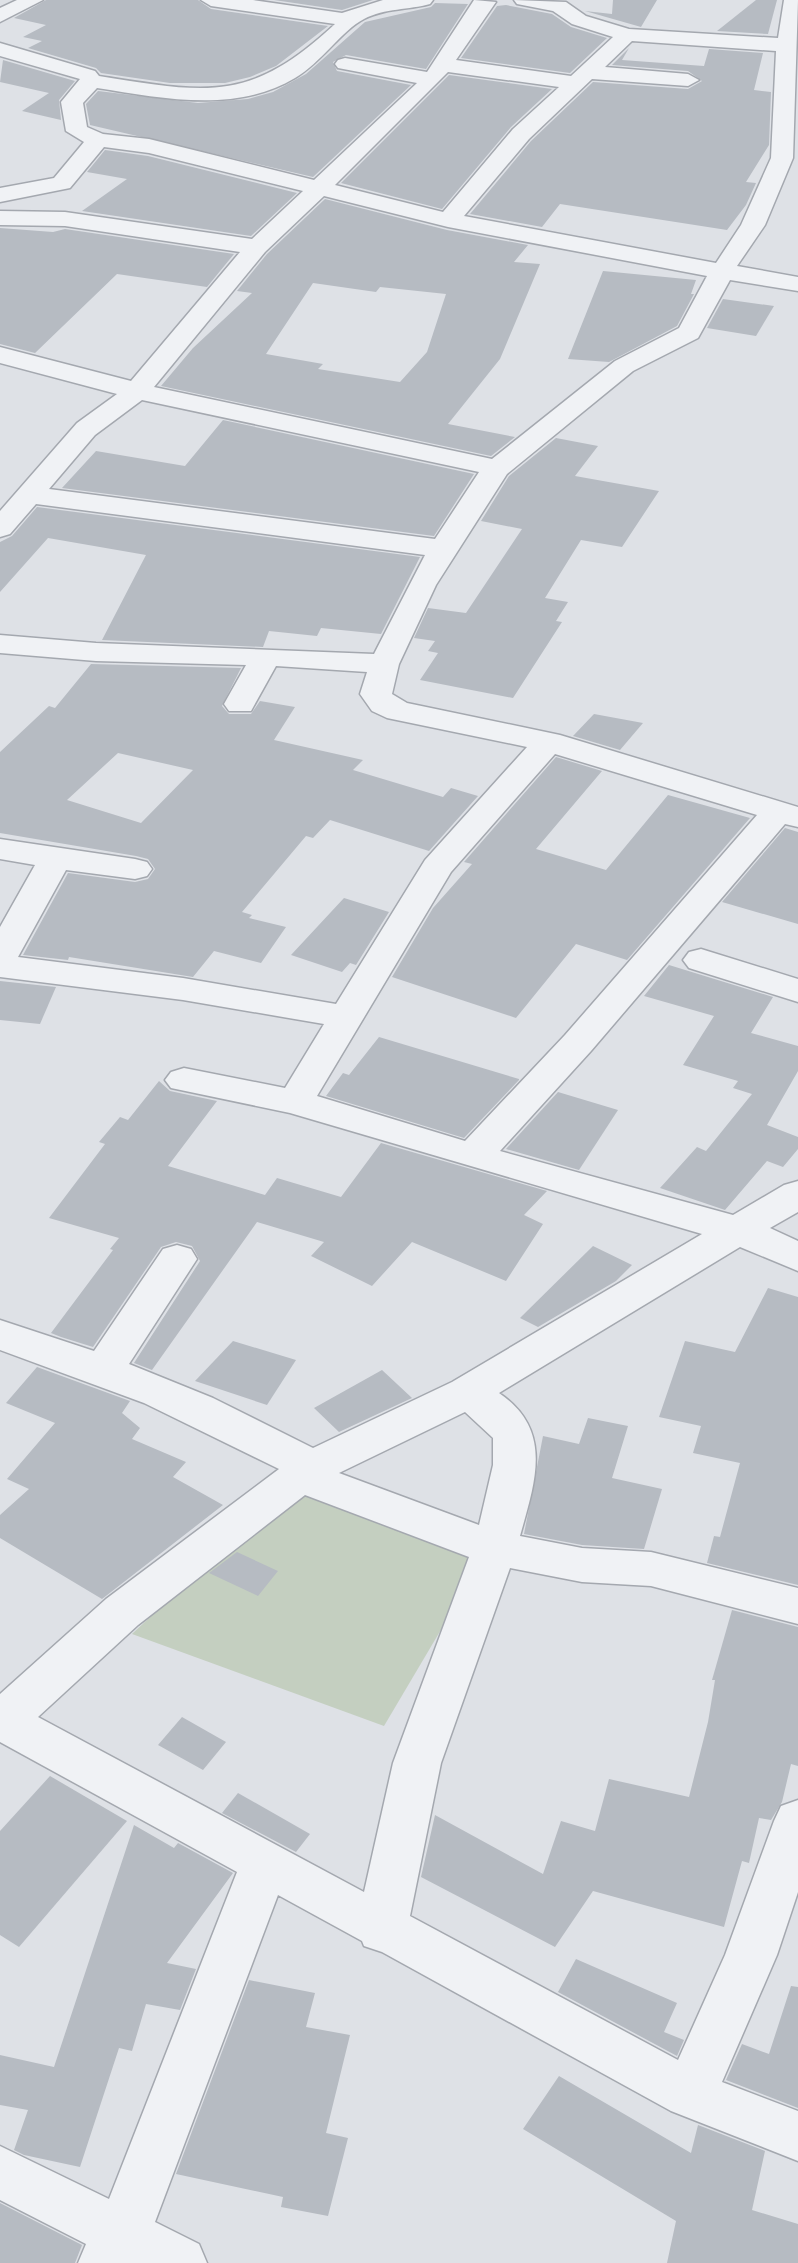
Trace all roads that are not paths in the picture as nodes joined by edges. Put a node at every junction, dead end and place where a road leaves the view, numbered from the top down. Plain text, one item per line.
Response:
1 (33, 0) edge
2 (423, 0) edge
3 (484, 0) edge
4 (524, 0) edge
5 (794, 0) edge
6 (221, 1) edge
7 (0, 16) edge
8 (352, 19) junction
9 (627, 35) junction
10 (787, 45) junction
11 (0, 49) edge
12 (421, 53) dead end
13 (345, 64) dead end
14 (441, 67) junction
15 (580, 77) junction
16 (688, 80) dead end
17 (92, 81) junction
18 (98, 140) junction
19 (315, 187) junction
20 (0, 195) edge
21 (0, 218) edge
22 (448, 220) junction
23 (257, 247) junction
24 (722, 271) junction
25 (798, 284) edge
26 (0, 355) edge
27 (137, 391) junction
28 (497, 468) junction
29 (29, 495) junction
30 (0, 528) edge
31 (441, 548) junction
32 (0, 644) edge
33 (266, 657) junction
34 (384, 664) junction
35 (240, 704) dead end
36 (549, 742) junction
37 (788, 814) edge
38 (0, 849) edge
39 (56, 859) junction
40 (135, 869) dead end
41 (0, 958) edge
42 (701, 960) dead end
43 (0, 966) edge
44 (798, 991) edge
45 (346, 1017) junction
46 (184, 1080) dead end
47 (295, 1102) junction
48 (473, 1156) junction
49 (798, 1194) edge
50 (741, 1231) junction
51 (798, 1257) edge
52 (177, 1259) dead end
53 (0, 1335) edge
54 (103, 1370) junction
55 (467, 1393) junction
56 (306, 1472) junction
57 (493, 1548) junction
58 (798, 1606) edge
59 (1, 1721) edge
60 (798, 1821) edge
61 (265, 1864) junction
62 (382, 1930) junction
63 (690, 2094) junction
64 (798, 2136) edge
65 (0, 2172) edge
66 (114, 2249) edge
67 (179, 2263) edge

1 - 7 street
2 - 8 street
3 - 14 street
4 - 9 street
5 - 10 street
6 - 8 street
8 - 17 street
9 - 10 street
9 - 15 street
10 - 24 street
11 - 17 street
12 - 14 street
13 - 14 street
14 - 15 street
14 - 19 street
15 - 16 street
15 - 22 street
17 - 18 street
18 - 19 street
18 - 20 street
19 - 22 street
19 - 23 street
21 - 23 street
22 - 24 street
23 - 27 street
24 - 25 street
24 - 28 street
26 - 27 street
27 - 28 street
27 - 29 street
28 - 31 street
29 - 30 street
29 - 31 street
31 - 34 street
32 - 33 street
33 - 34 street
33 - 35 street
34 - 36 street
36 - 37 street
36 - 45 street
37 - 48 street
38 - 39 street
39 - 40 street
39 - 41 street
42 - 44 street
43 - 45 street
45 - 47 street
46 - 47 street
47 - 48 street
48 - 50 street
49 - 50 street
50 - 51 street
50 - 55 street
52 - 54 street
53 - 54 street
54 - 56 street
55 - 56 street
55 - 57 street
56 - 57 street
56 - 59 street
57 - 58 street
57 - 62 street
59 - 61 street
60 - 63 street
61 - 62 street
61 - 66 street
62 - 63 street
63 - 64 street
65 - 66 street
66 - 67 street

